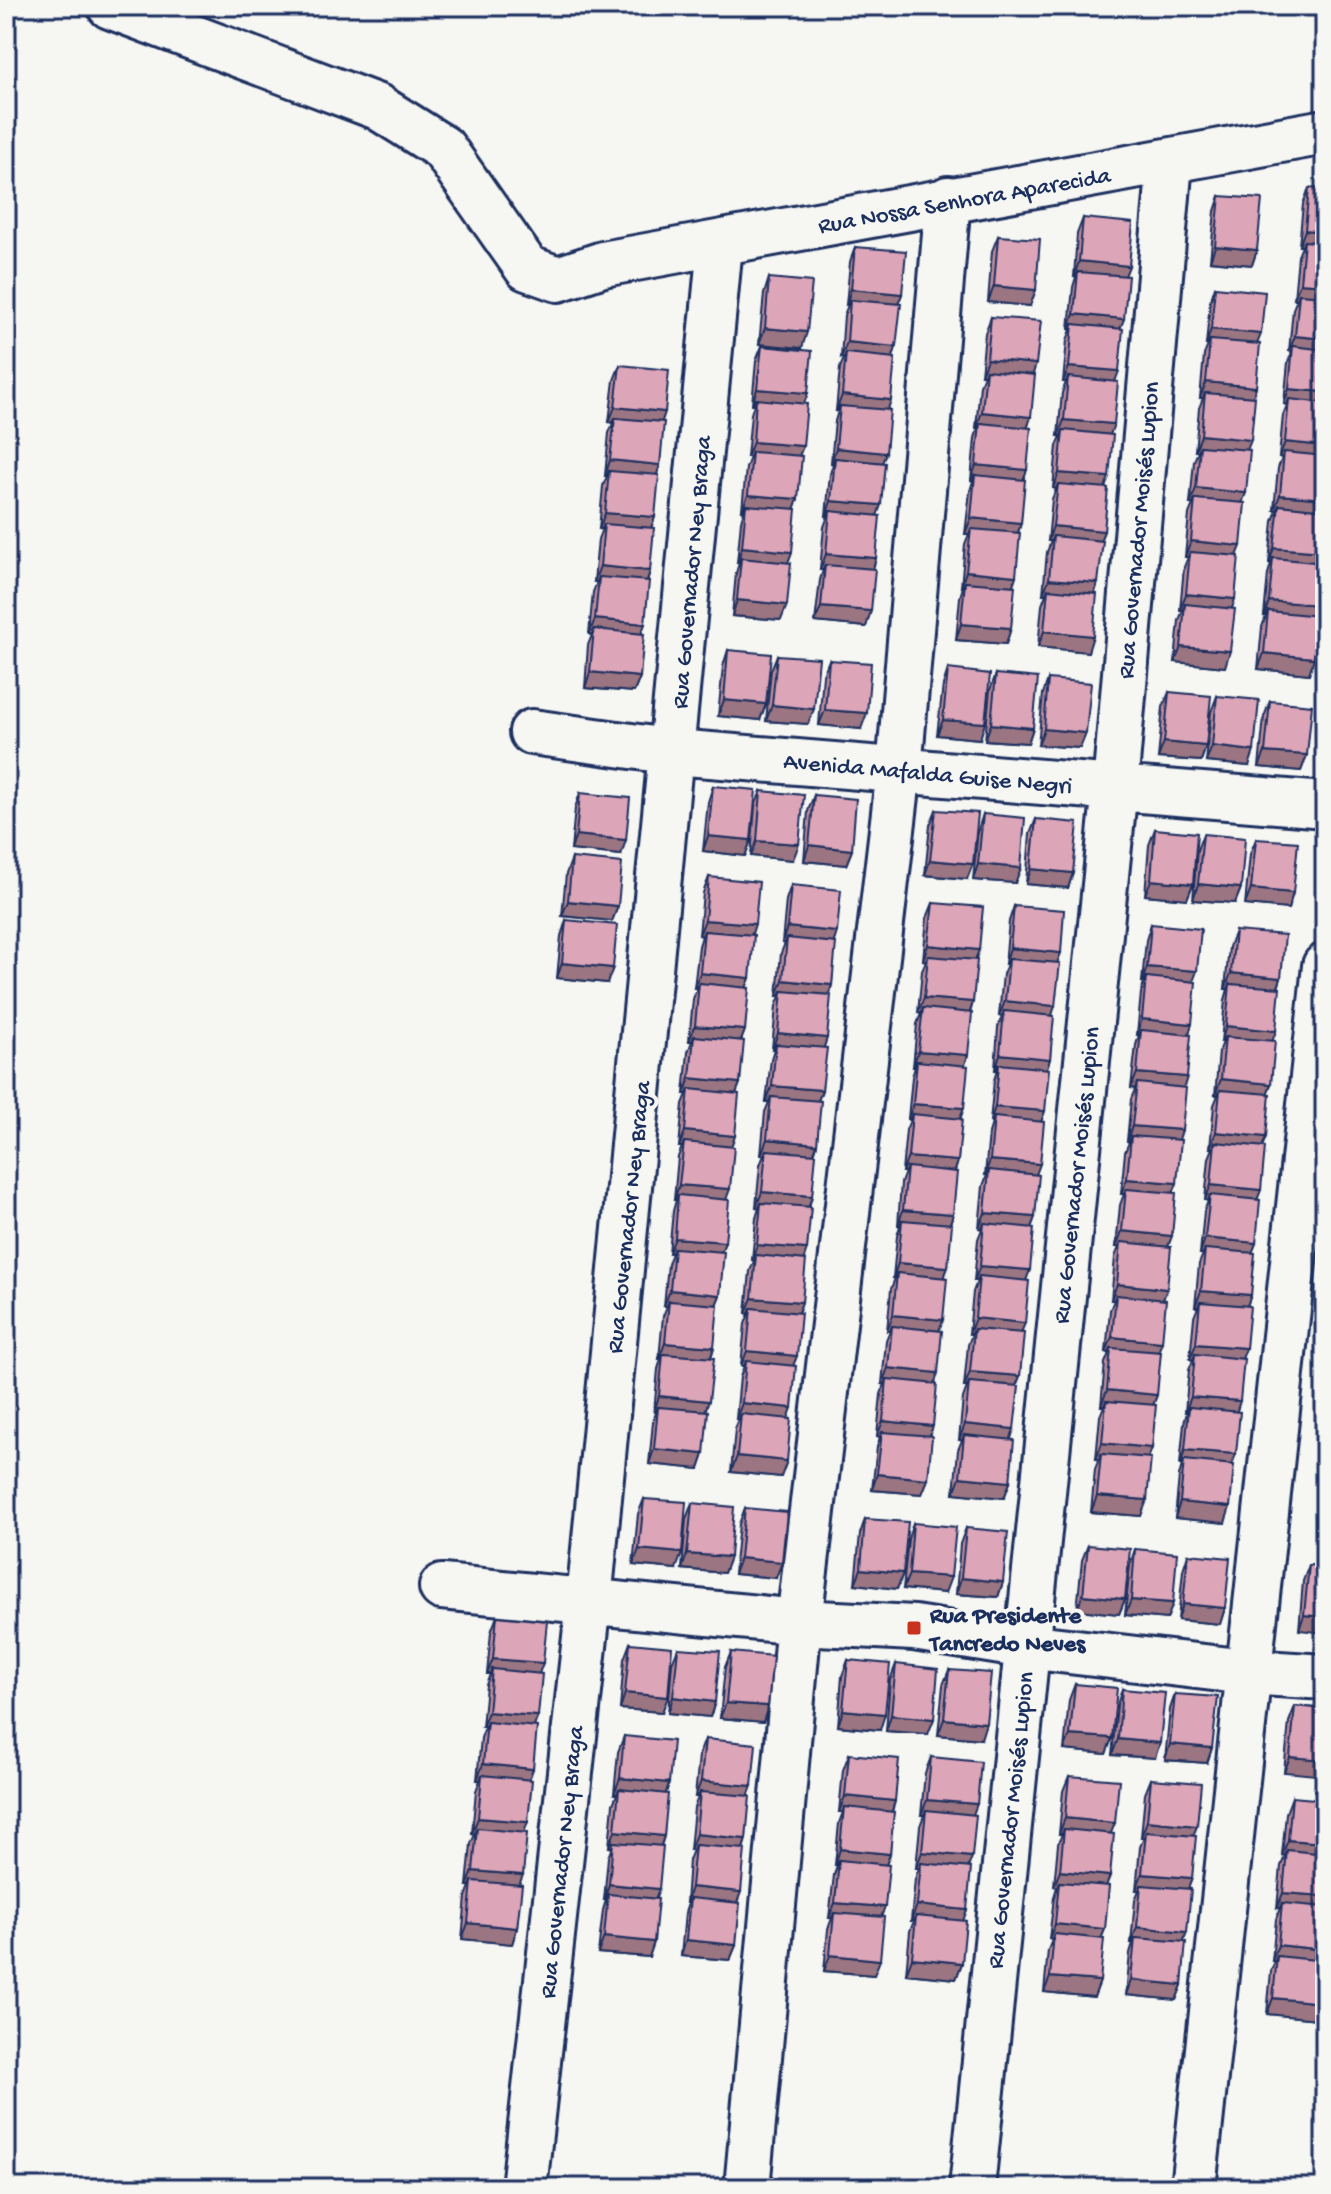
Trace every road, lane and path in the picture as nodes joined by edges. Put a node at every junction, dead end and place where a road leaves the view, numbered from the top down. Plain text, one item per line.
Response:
1 (110, 6) edge
2 (1325, 132) edge
3 (1170, 162) junction
4 (948, 199) junction
5 (720, 245) junction
6 (532, 732) dead end
7 (674, 752) junction
8 (899, 770) junction
9 (1115, 787) junction
10 (1325, 805) edge
11 (1325, 966) edge
12 (442, 1587) dead end
13 (589, 1601) junction
14 (799, 1622) junction
15 (1026, 1646) junction
16 (1247, 1672) junction
17 (1325, 1677) edge
18 (524, 2188) edge
19 (747, 2188) edge
20 (972, 2188) edge
21 (1193, 2188) edge

1 - 5 street, Rua Nossa Senhora Aparecida
2 - 3 street, Rua Nossa Senhora Aparecida
3 - 4 street, Rua Nossa Senhora Aparecida
3 - 9 street, Rua Governador Moisés Lupion
4 - 5 street, Rua Nossa Senhora Aparecida
4 - 8 street
5 - 7 street, Rua Governador Ney Braga
6 - 7 street, Avenida Mafalda Guise Negri
7 - 8 street, Avenida Mafalda Guise Negri
7 - 13 street, Rua Governador Ney Braga
8 - 9 street, Avenida Mafalda Guise Negri
8 - 14 street
9 - 10 street, Avenida Mafalda Guise Negri
9 - 15 street, Rua Governador Moisés Lupion
11 - 16 street
12 - 13 street
13 - 14 street
13 - 18 street, Rua Governador Ney Braga
14 - 15 street
14 - 19 street
15 - 16 street
15 - 20 street, Rua Governador Moisés Lupion
16 - 17 street
16 - 21 street

